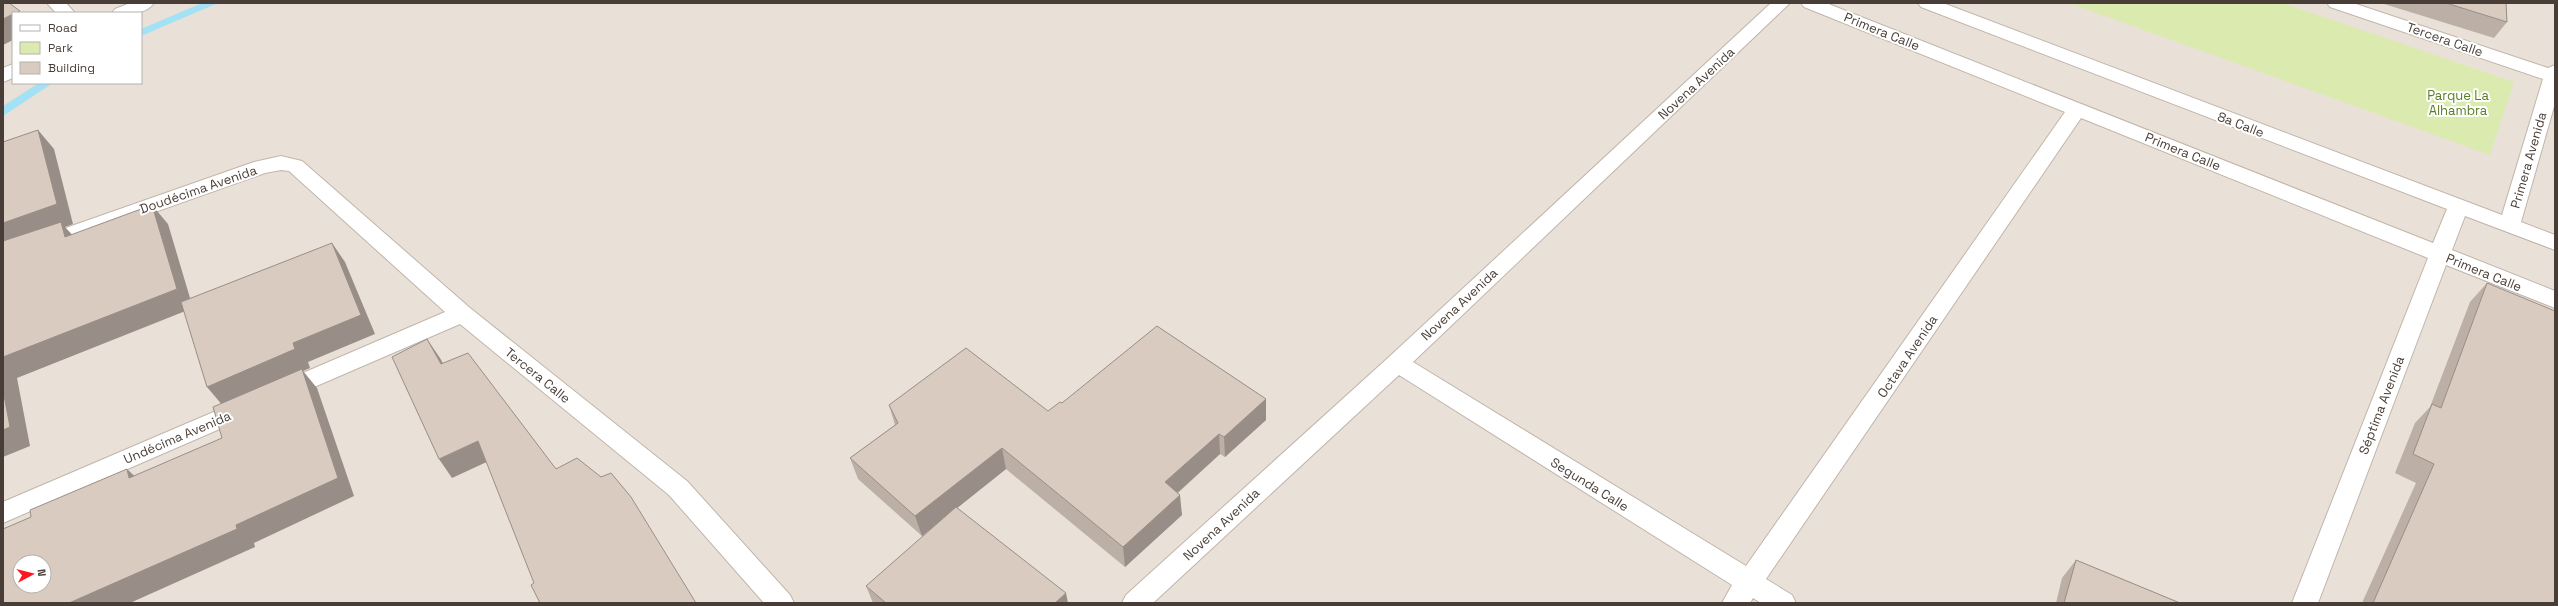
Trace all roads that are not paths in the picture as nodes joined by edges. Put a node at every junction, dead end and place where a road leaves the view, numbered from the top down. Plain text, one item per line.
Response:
1 (56, 3) edge
2 (145, 3) edge
3 (1781, 3) edge
4 (1810, 3) edge
5 (1927, 3) edge
6 (2336, 3) edge
7 (65, 12) edge
8 (123, 12) edge
9 (12, 71) edge
10 (2554, 74) edge
11 (3, 76) edge
12 (2077, 109) junction
13 (281, 164) joint
14 (2458, 207) junction
15 (2509, 227) junction
16 (2555, 243) edge
17 (2440, 254) junction
18 (3, 258) edge
19 (2555, 300) edge
20 (462, 314) junction
21 (1397, 363) junction
22 (3, 513) edge
23 (1750, 584) junction
24 (781, 603) edge
25 (1135, 603) edge
26 (1736, 603) edge
27 (1784, 603) edge
28 (2305, 603) edge

1 - 7 street
2 - 8 street
3 - 21 street, Novena Avenida
4 - 12 street, Primera Calle
5 - 14 street, 8a Calle
6 - 10 street, Tercera Calle
9 - 11 street
10 - 15 street, Primera Avenida
12 - 17 street, Primera Calle
12 - 23 street, Octava Avenida
13 - 18 street, Doudécima Avenida
13 - 20 street, Tercera Calle
14 - 15 street, 8a Calle
14 - 17 street, Séptima Avenida
15 - 16 street, 8a Calle
17 - 19 street, Primera Calle
17 - 28 street, Séptima Avenida
20 - 22 street, Undécima Avenida
20 - 24 street, Tercera Calle
21 - 23 street, Segunda Calle
21 - 25 street, Novena Avenida
23 - 26 street, Octava Avenida
23 - 27 street, Segunda Calle

